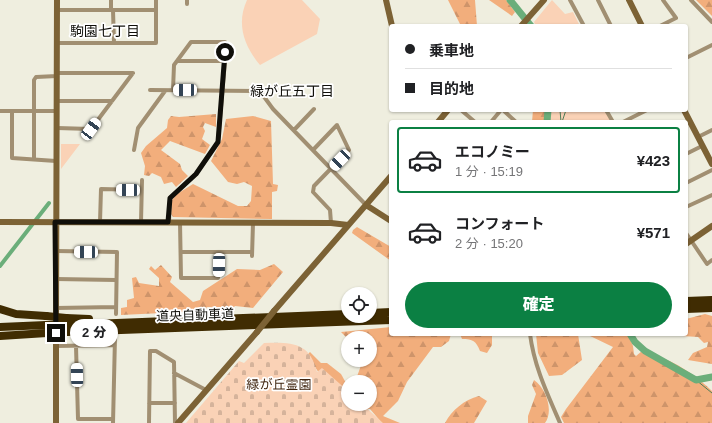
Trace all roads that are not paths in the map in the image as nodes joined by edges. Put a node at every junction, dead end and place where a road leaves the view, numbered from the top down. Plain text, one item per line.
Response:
1 (57, 0) edge
2 (111, 0) edge
3 (156, 0) edge
4 (386, 0) edge
5 (544, 0) edge
6 (570, 0) edge
7 (598, 0) edge
8 (629, 0) edge
9 (663, 0) edge
10 (691, 0) edge
11 (57, 10) junction
12 (112, 10) junction
13 (156, 10) junction
14 (712, 22) edge
15 (392, 24) edge
16 (523, 24) edge
17 (583, 24) edge
18 (610, 24) edge
19 (640, 24) edge
20 (664, 24) edge
21 (57, 42) junction
22 (114, 43) junction
23 (712, 45) edge
24 (688, 57) edge
25 (177, 61) junction
26 (225, 61) junction
27 (57, 75) junction
28 (150, 90) dead end
29 (173, 90) junction
30 (223, 90) junction
31 (165, 91) junction
32 (57, 101) junction
33 (112, 101) junction
34 (314, 109) dead end
35 (0, 111) edge
36 (12, 111) junction
37 (34, 111) junction
38 (57, 111) junction
39 (446, 112) edge
40 (463, 112) edge
41 (500, 112) edge
42 (504, 112) edge
43 (643, 112) edge
44 (440, 120) edge
45 (473, 120) edge
46 (493, 120) edge
47 (514, 120) edge
48 (627, 120) edge
49 (688, 124) edge
50 (57, 128) junction
51 (294, 130) junction
52 (712, 130) edge
53 (698, 137) junction
54 (702, 146) junction
55 (134, 150) dead end
56 (313, 150) junction
57 (688, 153) edge
58 (34, 158) junction
59 (56, 161) junction
60 (712, 163) edge
61 (332, 168) junction
62 (712, 170) edge
63 (142, 180) dead end
64 (389, 180) edge
65 (688, 182) edge
66 (141, 190) junction
67 (712, 194) edge
68 (366, 205) junction
69 (688, 206) edge
70 (389, 220) edge
71 (0, 222) edge
72 (55, 222) junction
73 (100, 222) junction
74 (141, 222) junction
75 (168, 222) junction
76 (180, 222) junction
77 (252, 222) junction
78 (331, 222) junction
79 (348, 225) junction
80 (712, 226) edge
81 (688, 243) edge
82 (56, 251) junction
83 (181, 252) junction
84 (219, 252) junction
85 (712, 260) edge
86 (56, 279) junction
87 (116, 280) junction
88 (712, 300) edge
89 (688, 301) edge
90 (116, 307) junction
91 (56, 308) junction
92 (712, 308) edge
93 (0, 309) edge
94 (688, 309) edge
95 (389, 312) edge
96 (377, 313) edge
97 (116, 314) dead end
98 (341, 314) edge
99 (389, 320) edge
100 (66, 325) junction
101 (0, 333) edge
102 (530, 336) edge
103 (116, 337) dead end
104 (56, 346) junction
105 (76, 346) junction
106 (115, 346) junction
107 (174, 373) junction
108 (206, 390) junction
109 (149, 403) junction
110 (175, 403) junction
111 (113, 421) edge
112 (56, 423) edge
113 (149, 423) edge
114 (176, 423) edge
115 (560, 423) edge

1 - 11 street
2 - 12 street
3 - 13 street
4 - 15 street
5 - 16 street
6 - 17 street
7 - 18 street
8 - 19 street
9 - 20 street
10 - 14 street
11 - 12 street
11 - 21 street
12 - 13 street
12 - 22 street
13 - 22 street
21 - 22 street
21 - 27 street
23 - 24 street
25 - 26 street
25 - 26 street
25 - 29 street
26 - 30 street
27 - 32 street
27 - 33 street
27 - 37 street
28 - 31 street
29 - 30 street
29 - 31 street
30 - 51 street
30 - 75 street
31 - 55 street
32 - 33 street
32 - 38 street
33 - 50 street
34 - 51 street
35 - 36 street
36 - 37 street
36 - 58 street
37 - 38 street
37 - 58 street
38 - 50 street
39 - 44 street
40 - 45 street
41 - 46 street
42 - 47 street
43 - 48 street
49 - 53 street
50 - 59 street
51 - 56 street
52 - 53 street
53 - 54 street
54 - 57 street
54 - 60 street
56 - 61 street
56 - 61 street
58 - 59 street
59 - 72 street
61 - 68 street
61 - 78 street
62 - 65 street
63 - 66 street
64 - 68 street
66 - 73 street
66 - 74 street
67 - 69 street
68 - 70 street
68 - 79 street
71 - 72 street
72 - 73 street
72 - 82 street
73 - 74 street
74 - 75 street
75 - 76 street
76 - 77 street
76 - 83 street
77 - 78 street
77 - 84 street
78 - 79 street
79 - 108 street, bridge
80 - 81 street
81 - 85 street
82 - 86 street
82 - 87 street
83 - 84 street
83 - 84 street
86 - 87 street
86 - 91 street
87 - 90 street
88 - 89 highway
90 - 91 street
90 - 97 street
91 - 104 street
92 - 94 highway
93 - 100 highway, bridge
95 - 96 highway
98 - 100 highway, 道央自動車道
99 - 100 highway, 道央自動車道
100 - 101 highway, 道央自動車道, bridge
102 - 115 street
103 - 106 street
104 - 105 street
104 - 112 street
105 - 106 street
105 - 111 street
106 - 111 street
107 - 108 street
107 - 109 street
107 - 110 street
108 - 114 street
109 - 110 street
109 - 113 street
110 - 114 street

